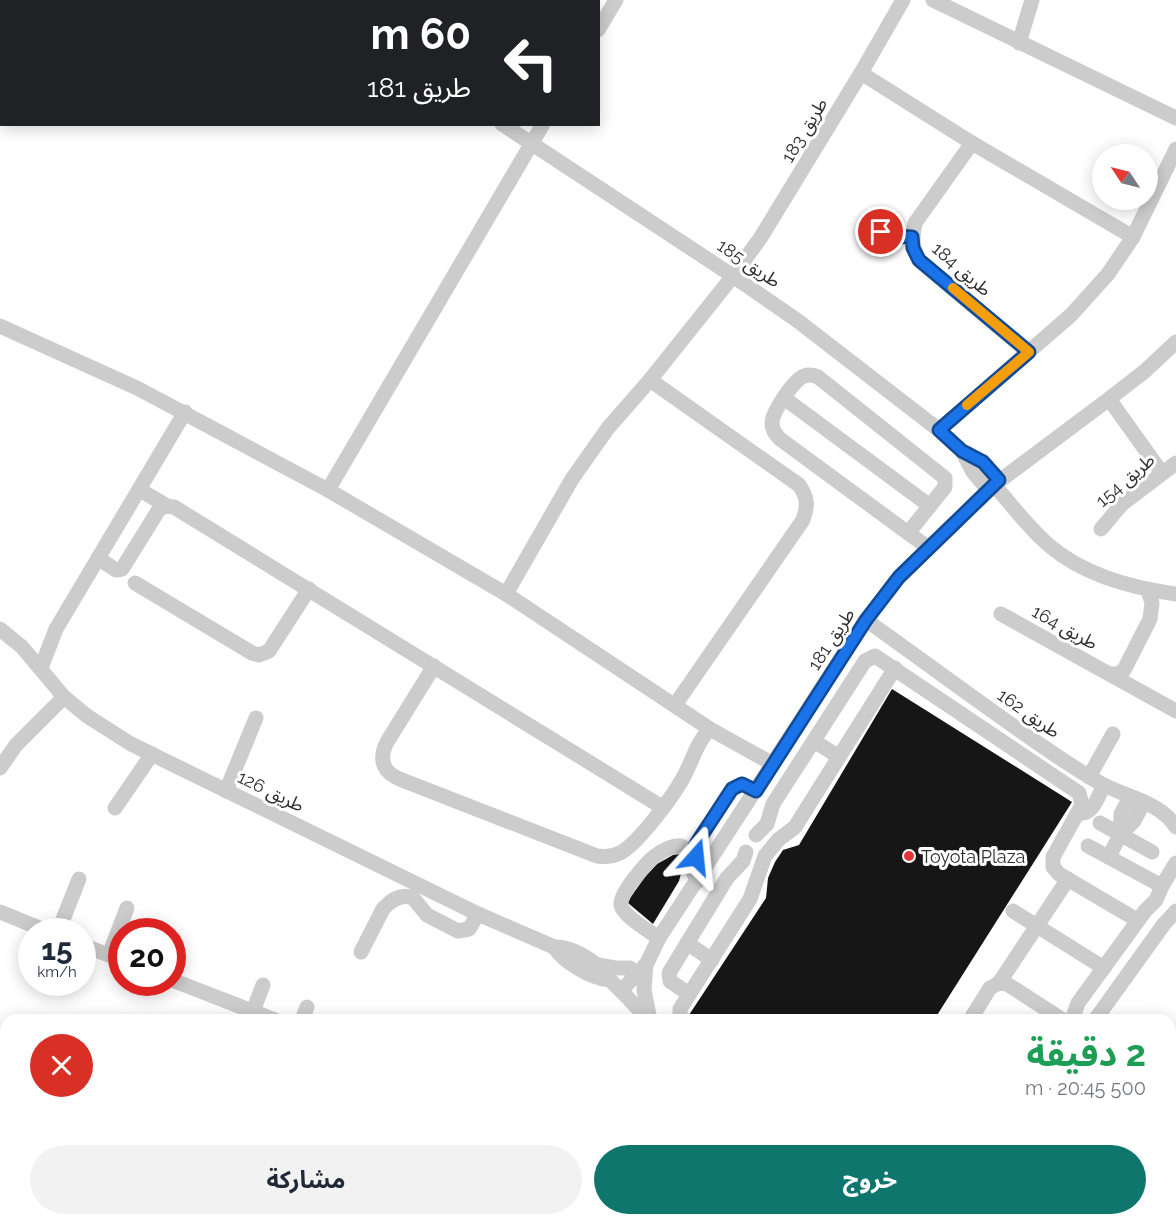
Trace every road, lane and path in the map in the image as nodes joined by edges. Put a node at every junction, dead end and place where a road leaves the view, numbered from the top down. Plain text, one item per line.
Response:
1 (616, 0) edge
2 (903, 0) edge
3 (933, 0) edge
4 (1032, 0) edge
5 (600, 27) edge
6 (1019, 43) junction
7 (861, 73) junction
8 (1176, 118) edge
9 (505, 126) edge
10 (542, 126) edge
11 (532, 143) junction
12 (972, 143) junction
13 (1176, 149) edge
14 (868, 223) dead end
15 (912, 237) junction
16 (1133, 237) junction
17 (733, 276) junction
18 (0, 326) edge
19 (1176, 342) edge
20 (1029, 352) junction
21 (650, 380) junction
22 (784, 398) junction
23 (1108, 399) junction
24 (185, 412) junction
25 (939, 430) junction
26 (1176, 463) edge
27 (1162, 473) junction
28 (994, 485) junction
29 (140, 490) junction
30 (328, 490) junction
31 (167, 506) junction
32 (930, 506) junction
33 (1101, 529) dead end
34 (908, 533) junction
35 (929, 548) junction
36 (98, 558) junction
37 (135, 583) dead end
38 (309, 589) junction
39 (1148, 590) junction
40 (507, 594) junction
41 (1176, 594) edge
42 (1001, 614) dead end
43 (866, 620) junction
44 (0, 629) edge
45 (57, 629) junction
46 (22, 647) junction
47 (434, 666) junction
48 (41, 668) junction
49 (895, 668) junction
50 (941, 674) junction
51 (1110, 674) junction
52 (929, 691) junction
53 (64, 697) junction
54 (675, 705) junction
55 (1176, 711) edge
56 (256, 718) dead end
57 (710, 729) junction
58 (1113, 734) dead end
59 (814, 741) junction
60 (152, 754) junction
61 (839, 757) junction
62 (0, 768) edge
63 (770, 769) junction
64 (1089, 777) junction
65 (1104, 785) junction
66 (226, 791) junction
67 (756, 791) junction
68 (1137, 799) junction
69 (662, 807) junction
70 (115, 808) dead end
71 (1078, 813) junction
72 (736, 822) junction
73 (1100, 824) dead end
74 (1176, 827) edge
75 (1120, 834) junction
76 (756, 835) junction
77 (725, 839) junction
78 (772, 846) junction
79 (1088, 846) dead end
80 (746, 852) junction
81 (1152, 852) dead end
82 (1109, 857) junction
83 (762, 862) junction
84 (1176, 863) edge
85 (701, 875) junction
86 (79, 879) dead end
87 (1068, 879) junction
88 (1161, 886) junction
89 (1176, 902) edge
90 (127, 908) dead end
91 (1013, 911) dead end
92 (1176, 911) edge
93 (0, 912) edge
94 (478, 914) junction
95 (1141, 916) junction
96 (64, 918) edge
97 (125, 918) edge
98 (18, 919) edge
99 (1037, 926) junction
100 (1170, 927) edge
101 (659, 938) junction
102 (687, 943) junction
103 (554, 947) junction
104 (361, 952) dead end
105 (712, 960) junction
106 (647, 963) junction
107 (595, 964) junction
108 (630, 968) junction
109 (1104, 968) junction
110 (999, 982) junction
111 (186, 985) edge
112 (263, 985) dead end
113 (615, 985) junction
114 (689, 994) junction
115 (1106, 1004) junction
116 (253, 1011) junction
117 (260, 1014) edge
118 (642, 1014) edge
119 (647, 1014) edge
120 (680, 1014) edge
121 (974, 1014) edge
122 (1054, 1014) edge
123 (1074, 1014) edge
124 (1099, 1014) edge
125 (1110, 1014) edge

1 - 5 street
2 - 7 street, طريق 183
3 - 6 street
4 - 6 street
6 - 8 street
7 - 12 street
7 - 17 street, طريق 183
9 - 11 street, طريق 185
10 - 11 street
11 - 17 street, طريق 185
11 - 30 street
12 - 15 street, طريق 184
12 - 16 street
13 - 16 street
14 - 15 street
15 - 20 street, طريق 184
16 - 20 street
17 - 21 street, طريق 183
17 - 25 street, طريق 185
18 - 24 street
19 - 23 street, طريق 181
20 - 25 street
21 - 40 street, طريق 183
21 - 54 street
22 - 32 street
22 - 32 street
22 - 34 street
23 - 27 street
23 - 28 street, طريق 181
24 - 29 street
24 - 30 street
25 - 28 street, طريق 185
26 - 27 street, طريق 154
27 - 33 street, طريق 154
28 - 35 street, طريق 181
28 - 39 street
29 - 31 street
29 - 36 street
30 - 40 street
31 - 36 street
31 - 38 street
32 - 34 street
34 - 35 street
35 - 43 street, طريق 181
36 - 45 street
37 - 38 street
38 - 47 street
39 - 41 street
39 - 51 street
40 - 54 street
42 - 51 street, طريق 164
43 - 50 street, طريق 162
43 - 63 street, طريق 181
44 - 46 street, طريق 126
45 - 46 street
45 - 48 street
46 - 48 street, طريق 126
47 - 69 street
47 - 69 street
48 - 53 street, طريق 126
49 - 52 street
49 - 59 street
49 - 61 street
50 - 52 street
50 - 64 street, طريق 162
51 - 55 street, طريق 164
52 - 71 street
53 - 60 street, طريق 126
53 - 62 street
54 - 57 street
56 - 66 street
57 - 63 street
57 - 69 street
58 - 64 street
59 - 61 street
59 - 76 street
60 - 66 street, طريق 126
60 - 70 street
61 - 78 street
63 - 67 street, طريق 181
64 - 65 street, طريق 162
65 - 68 street, طريق 162
65 - 71 street
66 - 94 street, طريق 126
67 - 72 street, طريق 181
67 - 85 street
68 - 74 street, طريق 162
68 - 75 street
71 - 87 street
72 - 76 street
72 - 77 street, طريق 181
73 - 75 street
75 - 81 street
75 - 82 street
76 - 78 street
77 - 80 street
77 - 85 street, طريق 181
78 - 83 street
79 - 82 street
80 - 83 street
80 - 102 street
82 - 88 street
83 - 105 street
84 - 88 street
85 - 101 street, طريق 181
85 - 101 street
86 - 96 street
87 - 95 street
87 - 99 street
88 - 95 street
89 - 100 street
90 - 97 street
91 - 99 street
92 - 100 street
93 - 98 street
94 - 103 street, طريق 126
94 - 104 street
95 - 109 street
99 - 109 street
99 - 110 street
100 - 115 street
101 - 106 street, طريق 181
101 - 108 street, طريق 181
102 - 105 street
102 - 114 street
103 - 107 street, طريق 126
103 - 113 street, طريق 126
105 - 114 street
106 - 113 street, طريق 181
106 - 119 street
107 - 108 street
107 - 113 street, طريق 126
108 - 113 street, طريق 181
109 - 123 street
110 - 121 street
110 - 122 street
111 - 116 street
112 - 116 street
113 - 118 street, طريق 126
114 - 120 street
115 - 124 street
115 - 125 street
116 - 117 street

